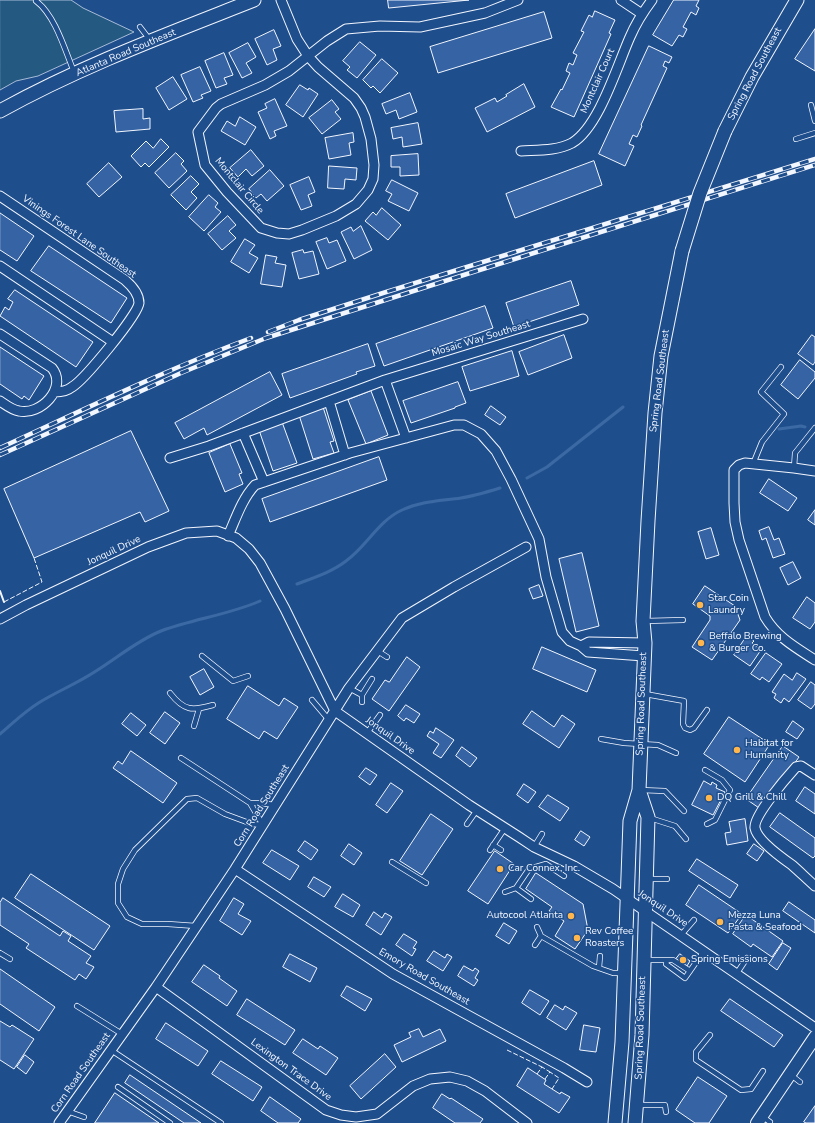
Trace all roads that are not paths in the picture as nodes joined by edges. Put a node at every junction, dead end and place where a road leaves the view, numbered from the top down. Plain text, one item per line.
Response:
1 (254, 0) edge
2 (281, 0) edge
3 (518, 0) edge
4 (621, 0) edge
5 (652, 0) edge
6 (797, 0) edge
7 (36, 1) edge
8 (642, 14) junction
9 (140, 27) dead end
10 (151, 41) junction
11 (308, 56) junction
12 (75, 74) junction
13 (811, 105) dead end
14 (0, 111) edge
15 (815, 121) edge
16 (815, 133) edge
17 (796, 139) dead end
18 (521, 151) dead end
19 (0, 196) edge
20 (0, 266) edge
21 (583, 319) dead end
22 (0, 334) edge
23 (113, 342) junction
24 (781, 367) dead end
25 (385, 380) junction
26 (55, 392) junction
27 (0, 401) edge
28 (329, 401) junction
29 (815, 428) edge
30 (243, 433) junction
31 (406, 438) junction
32 (345, 455) junction
33 (170, 458) dead end
34 (753, 464) junction
35 (794, 468) junction
36 (815, 471) edge
37 (264, 482) junction
38 (228, 536) junction
39 (526, 547) dead end
40 (0, 619) edge
41 (682, 620) dead end
42 (644, 622) junction
43 (581, 646) junction
44 (644, 649) junction
45 (376, 650) junction
46 (202, 656) dead end
47 (387, 657) dead end
48 (815, 660) edge
49 (248, 676) dead end
50 (372, 679) dead end
51 (349, 688) junction
52 (170, 693) dead end
53 (642, 693) junction
54 (362, 695) junction
55 (312, 700) dead end
56 (362, 702) dead end
57 (213, 705) dead end
58 (199, 709) junction
59 (708, 710) dead end
60 (335, 711) junction
61 (380, 715) dead end
62 (329, 720) junction
63 (194, 726) dead end
64 (367, 734) junction
65 (601, 739) dead end
66 (645, 743) junction
67 (676, 753) dead end
68 (181, 758) dead end
69 (705, 770) dead end
70 (815, 775) edge
71 (639, 790) junction
72 (250, 803) junction
73 (275, 805) junction
74 (477, 810) junction
75 (684, 811) dead end
76 (648, 817) junction
77 (467, 824) dead end
78 (707, 824) dead end
79 (263, 825) junction
80 (505, 828) junction
81 (542, 834) dead end
82 (686, 839) dead end
83 (493, 845) junction
84 (534, 847) junction
85 (490, 850) dead end
86 (501, 850) dead end
87 (556, 858) junction
88 (392, 862) dead end
89 (551, 868) junction
90 (235, 869) junction
91 (564, 876) dead end
92 (647, 879) junction
93 (667, 879) dead end
94 (426, 884) dead end
95 (815, 886) edge
96 (516, 888) junction
97 (505, 892) dead end
98 (626, 898) junction
99 (531, 899) dead end
100 (646, 912) junction
101 (694, 920) dead end
102 (196, 926) junction
103 (537, 927) dead end
104 (681, 935) junction
105 (541, 936) junction
106 (535, 945) dead end
107 (704, 951) junction
108 (0, 952) edge
109 (600, 956) dead end
110 (747, 958) dead end
111 (10, 960) dead end
112 (644, 960) junction
113 (667, 960) junction
114 (599, 968) junction
115 (690, 971) junction
116 (624, 973) junction
117 (737, 973) junction
118 (156, 987) junction
119 (77, 1006) dead end
120 (815, 1028) edge
121 (122, 1034) junction
122 (710, 1035) dead end
123 (813, 1043) edge
124 (110, 1050) junction
125 (763, 1071) dead end
126 (790, 1074) junction
127 (587, 1082) dead end
128 (800, 1082) dead end
129 (118, 1087) dead end
130 (637, 1105) junction
131 (67, 1111) junction
132 (666, 1112) dead end
133 (84, 1117) dead end
134 (763, 1120) edge
135 (59, 1123) edge
136 (170, 1123) edge
137 (221, 1123) edge
138 (527, 1123) edge
139 (615, 1123) edge
140 (635, 1123) edge

1 - 10 main road, Atlanta Road Southeast
2 - 11 street, Montclair Circle
3 - 11 street, Montclair Circle
4 - 8 street
5 - 8 street, Montclair Court
6 - 42 main road, Spring Road Southeast, bridge
7 - 12 lane
8 - 18 street, Montclair Court
9 - 10 lane
10 - 12 main road, Atlanta Road Southeast
11 - 11 street, Montclair Circle
12 - 14 main road, Atlanta Road Southeast
13 - 15 lane
16 - 17 lane
19 - 23 street, Vinings Forest Lane Southeast
20 - 23 street
21 - 25 street, Mosaic Way Southeast
22 - 26 street
23 - 26 street, Vinings Forest Lane Southeast
24 - 34 lane
25 - 28 street, Mosaic Way Southeast
25 - 31 street
26 - 27 street, Vinings Forest Lane Southeast
28 - 30 street, Mosaic Way Southeast
28 - 32 street
29 - 35 lane
30 - 33 street, Mosaic Way Southeast
30 - 37 street
31 - 32 street
31 - 43 street
32 - 37 street
34 - 35 street
34 - 48 street
35 - 36 street
37 - 38 street
38 - 40 street, Jonquil Drive
38 - 60 street, Jonquil Drive
39 - 45 street, Corn Road Southeast
41 - 42 lane
42 - 44 main road, Spring Road Southeast
43 - 44 street
43 - 44 street
44 - 53 main road, Spring Road Southeast
45 - 47 lane
45 - 51 street, Corn Road Southeast
46 - 49 lane
50 - 54 lane
51 - 54 lane
51 - 60 street, Corn Road Southeast
52 - 58 lane
53 - 59 lane
53 - 66 main road, Spring Road Southeast
54 - 56 lane
55 - 62 lane
57 - 58 lane
58 - 63 lane
60 - 62 street, Corn Road Southeast
60 - 64 street, Jonquil Drive
61 - 64 lane
62 - 73 street, Corn Road Southeast
64 - 74 street, Jonquil Drive
65 - 66 lane
66 - 67 lane
66 - 71 main road, Spring Road Southeast
68 - 72 lane
69 - 78 lane
70 - 95 street
71 - 75 lane
71 - 76 main road, Spring Road Southeast
71 - 98 main road, Spring Road Southeast
72 - 73 lane
72 - 79 lane
73 - 79 street, Corn Road Southeast
74 - 77 lane
74 - 80 street, Jonquil Drive
76 - 82 lane
76 - 92 main road, Spring Road Southeast
79 - 90 street, Corn Road Southeast
79 - 102 lane
80 - 83 lane
80 - 84 street, Jonquil Drive
81 - 84 lane
83 - 85 lane
83 - 86 lane
84 - 87 street, Jonquil Drive
87 - 89 lane
87 - 98 street, Jonquil Drive
88 - 94 lane
89 - 91 lane
89 - 96 lane
90 - 102 street, Corn Road Southeast
90 - 127 street, Emory Road Southeast
92 - 93 lane
92 - 100 main road, Spring Road Southeast
96 - 97 lane
96 - 99 lane
98 - 100 street, Jonquil Drive
98 - 116 main road, Spring Road Southeast
100 - 104 street, Jonquil Drive
100 - 112 main road, Spring Road Southeast
101 - 104 lane
102 - 118 street, Corn Road Southeast
103 - 105 lane
104 - 107 street, Jonquil Drive
105 - 106 lane
105 - 114 lane
107 - 115 lane
107 - 117 street, Jonquil Drive
108 - 111 lane
109 - 114 lane
110 - 117 lane
112 - 113 lane
112 - 130 main road, Spring Road Southeast
113 - 115 lane
113 - 115 lane
114 - 116 lane
116 - 139 main road, Spring Road Southeast
117 - 120 street, Jonquil Drive
118 - 121 street, Corn Road Southeast
118 - 138 street, Lexington Trace Drive
119 - 121 lane
121 - 124 street, Corn Road Southeast
122 - 125 lane
123 - 126 street
124 - 131 street, Corn Road Southeast
124 - 137 lane
126 - 128 lane
126 - 134 street
129 - 136 lane
130 - 132 lane
130 - 140 main road, Spring Road Southeast
131 - 133 lane
131 - 135 street, Corn Road Southeast

